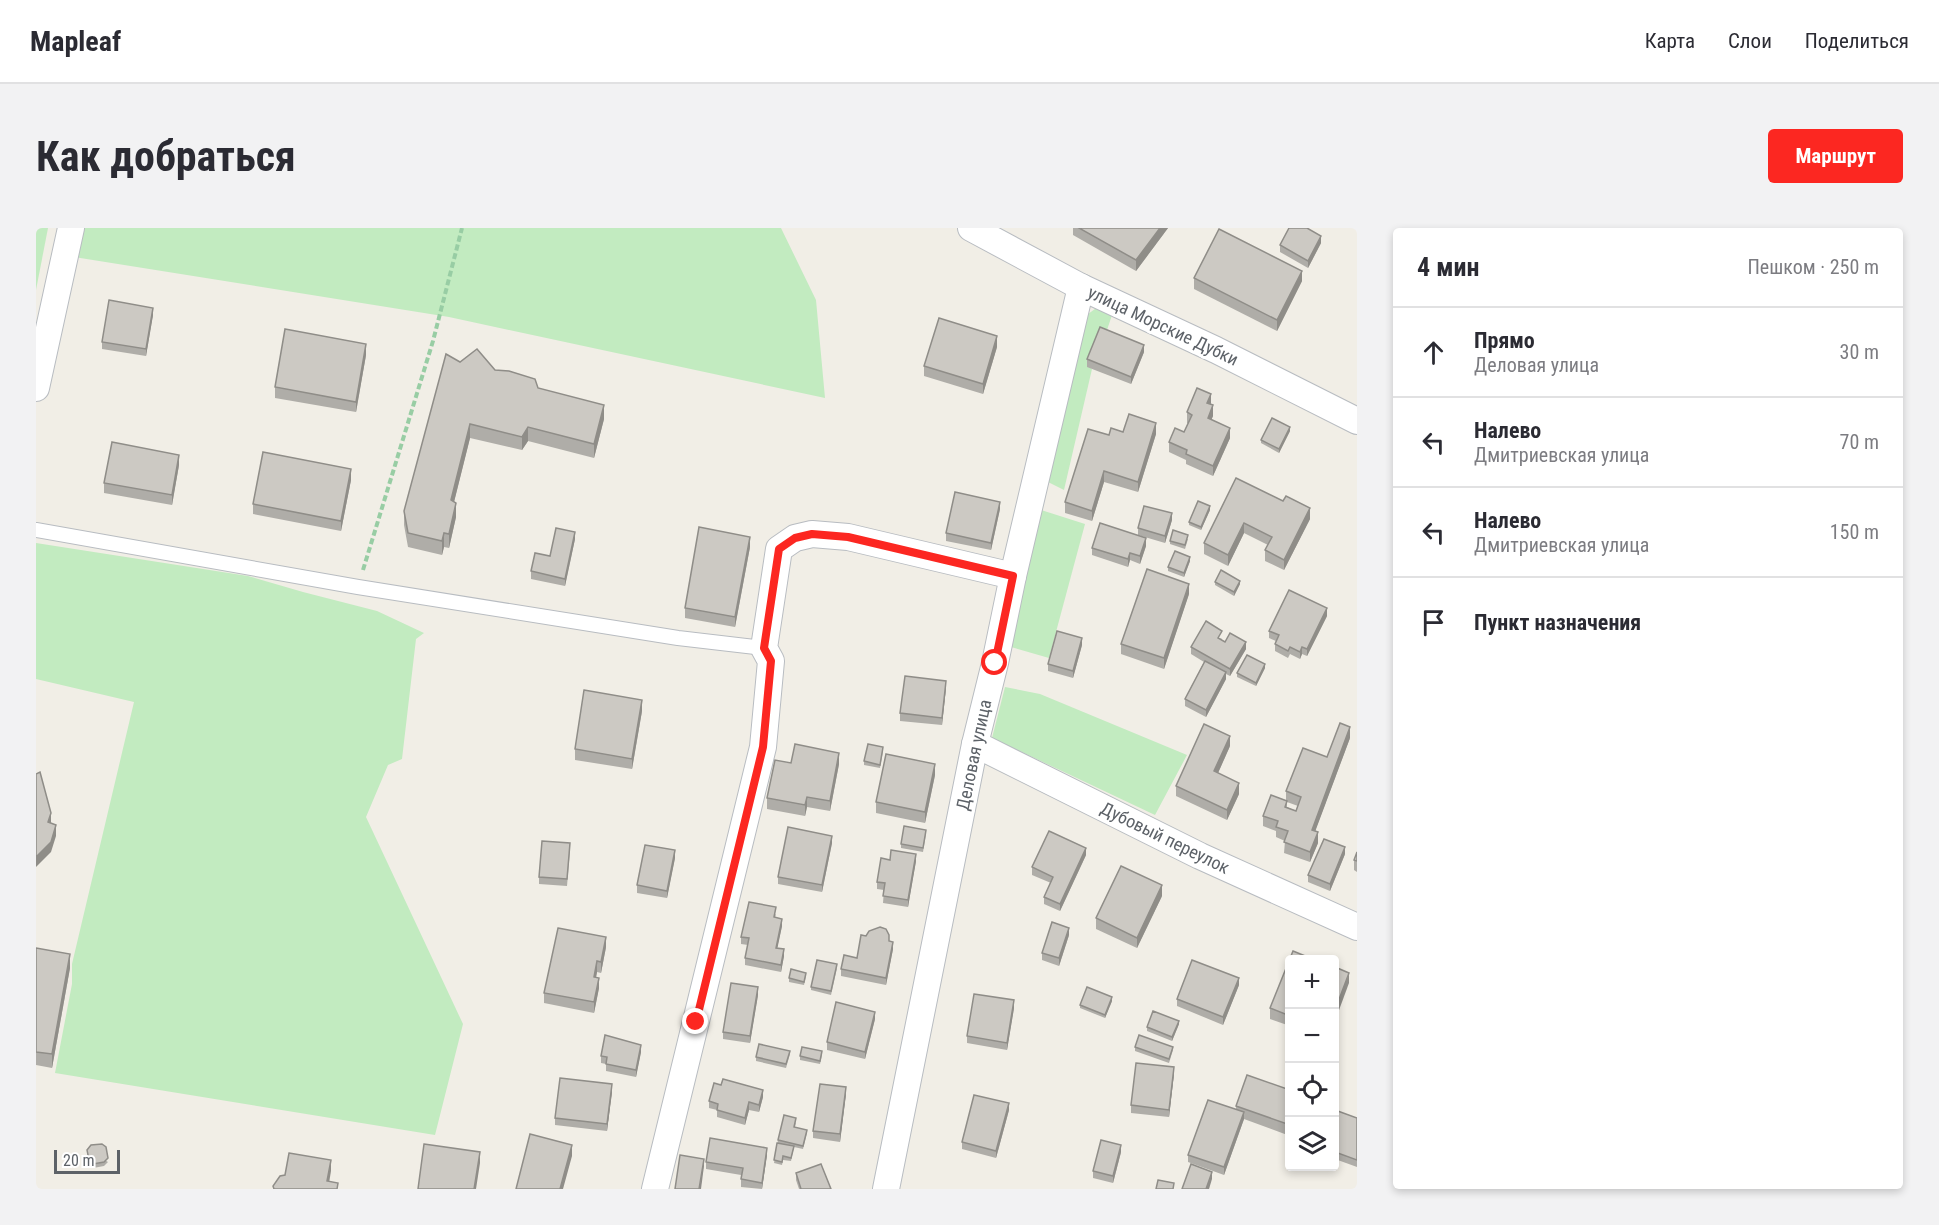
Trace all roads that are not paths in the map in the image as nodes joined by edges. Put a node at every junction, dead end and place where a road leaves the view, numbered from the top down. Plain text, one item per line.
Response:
1 (71, 228) edge
2 (971, 228) edge
3 (1081, 287) junction
4 (36, 388) edge
5 (1357, 421) edge
6 (36, 530) edge
7 (1013, 576) junction
8 (764, 648) junction
9 (975, 744) junction
10 (1357, 927) edge
11 (655, 1189) edge
12 (886, 1189) edge

1 - 4 street
2 - 3 street, улица Морские Дубки
3 - 5 street, улица Морские Дубки
3 - 7 street, Деловая улица
6 - 8 lane
7 - 8 street
7 - 9 street, Деловая улица
8 - 11 street
9 - 10 street, Дубовый переулок
9 - 12 street, Деловая улица

